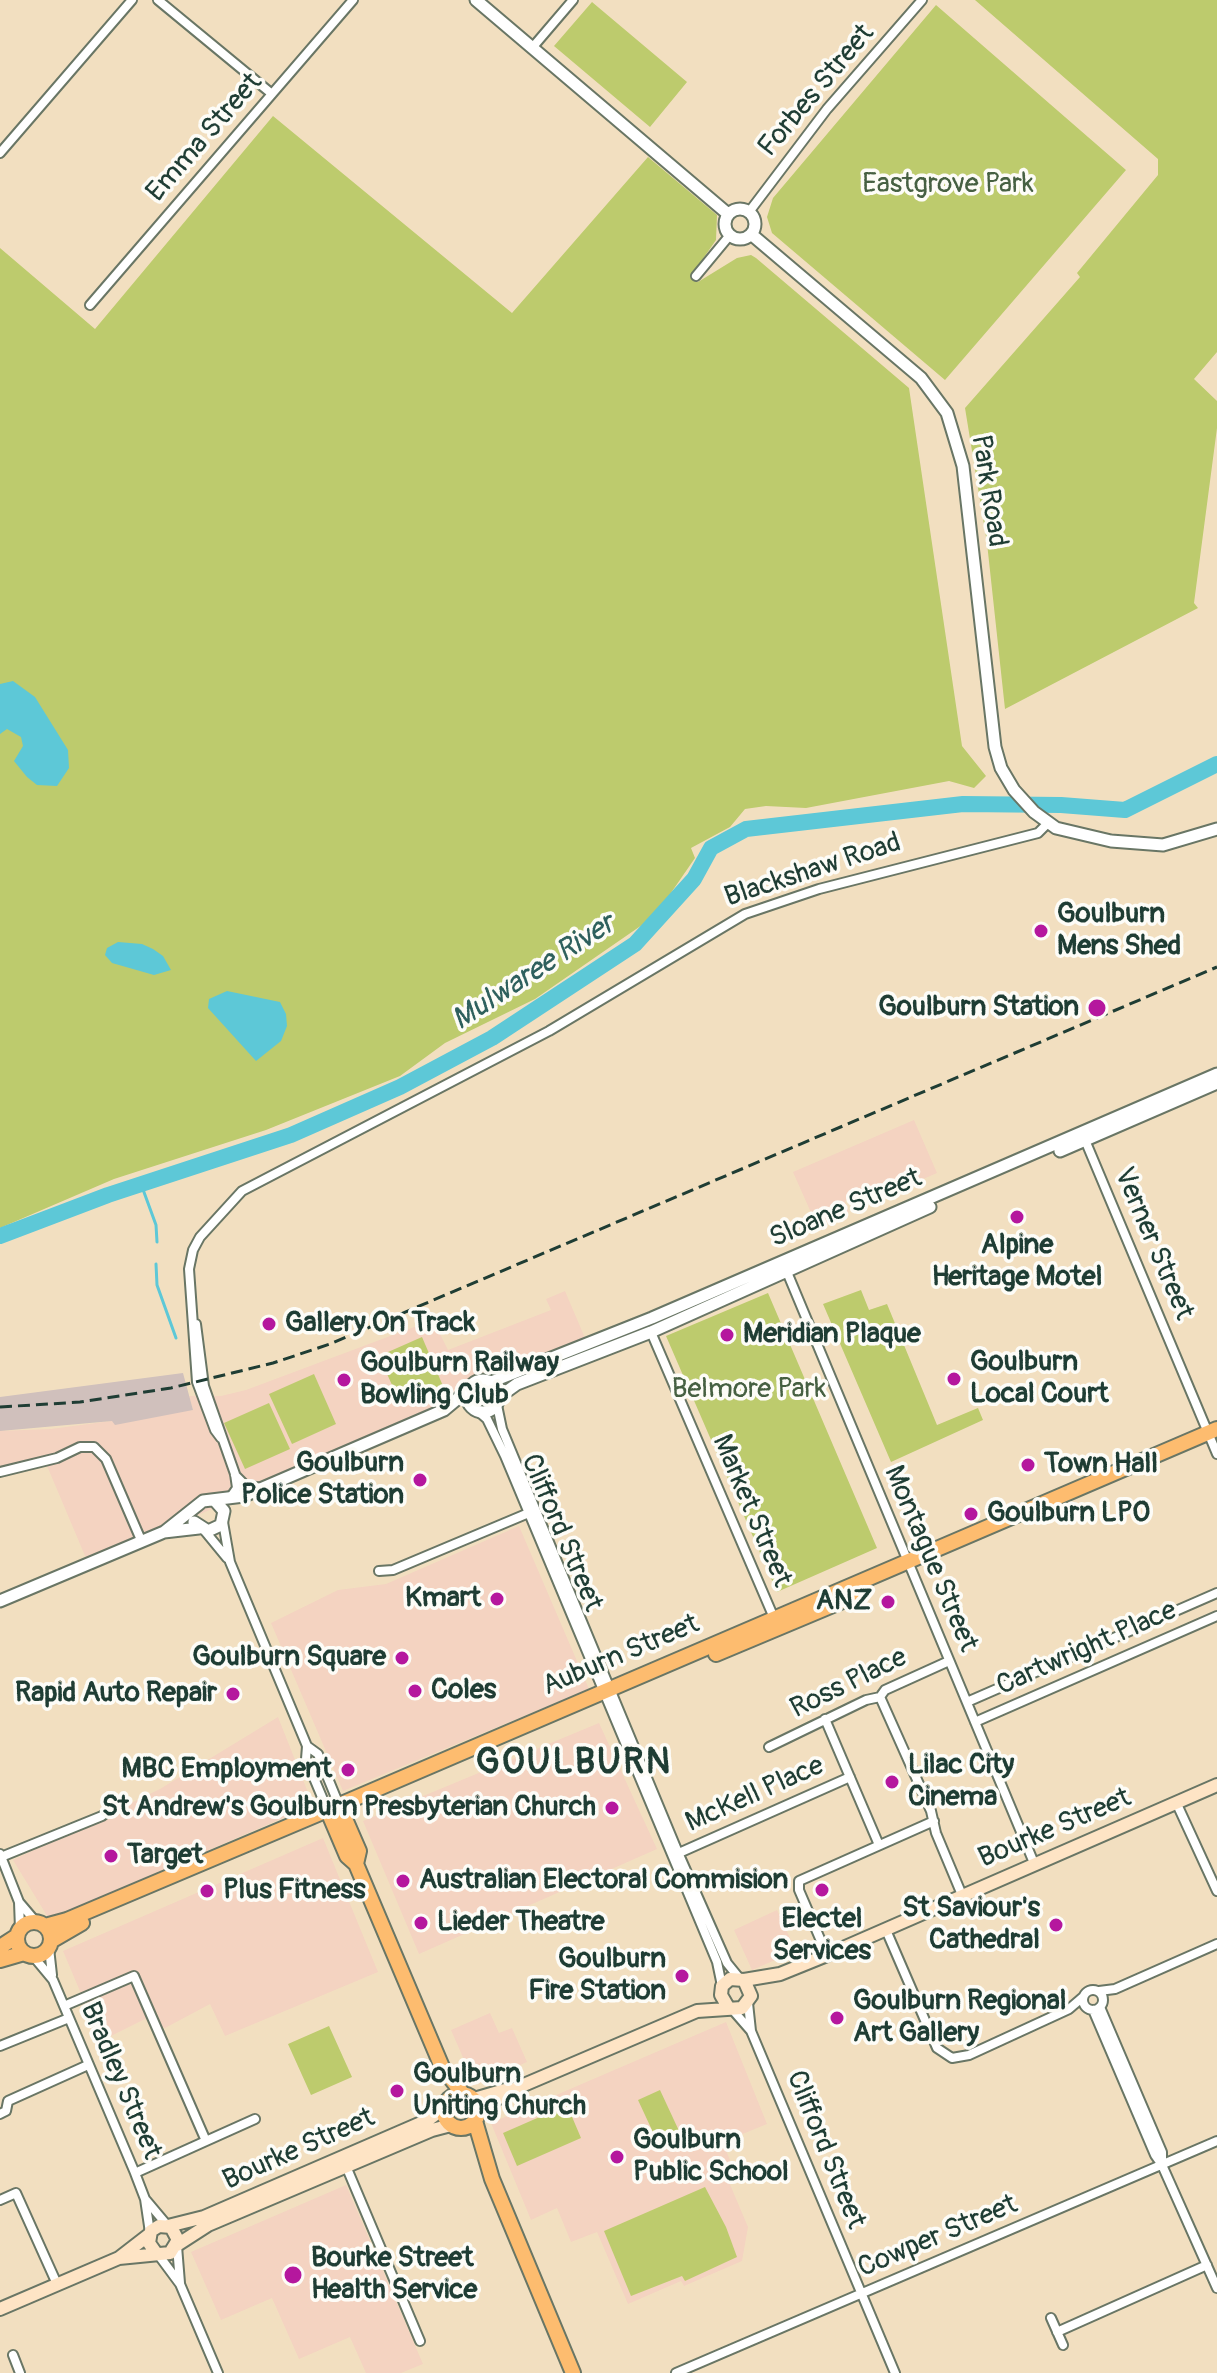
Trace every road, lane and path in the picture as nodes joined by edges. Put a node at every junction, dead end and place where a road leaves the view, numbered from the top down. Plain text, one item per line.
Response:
1 (132, 0) edge
2 (158, 0) edge
3 (353, 0) edge
4 (476, 0) edge
5 (573, 0) edge
6 (922, 0) edge
7 (532, 48) junction
8 (272, 94) junction
9 (0, 153) edge
10 (749, 212) junction
11 (728, 214) junction
12 (751, 234) junction
13 (730, 235) junction
14 (696, 276) dead end
15 (90, 305) dead end
16 (1048, 823) junction
17 (1217, 829) edge
18 (1217, 1074) edge
19 (1217, 1083) edge
20 (1085, 1140) junction
21 (833, 1240) junction
22 (814, 1242) dead end
23 (787, 1272) junction
24 (726, 1286) junction
25 (651, 1332) junction
26 (588, 1345) junction
27 (491, 1382) junction
28 (468, 1390) junction
29 (498, 1401) junction
30 (444, 1410) junction
31 (475, 1410) junction
32 (1213, 1434) edge
33 (1217, 1454) edge
34 (0, 1472) edge
35 (235, 1474) junction
36 (261, 1488) junction
37 (244, 1496) junction
38 (230, 1499) junction
39 (216, 1502) junction
40 (194, 1511) junction
41 (532, 1512) junction
42 (224, 1518) junction
43 (201, 1529) junction
44 (164, 1532) junction
45 (141, 1540) junction
46 (230, 1562) junction
47 (910, 1567) junction
48 (379, 1571) dead end
49 (1217, 1593) edge
50 (0, 1601) edge
51 (1217, 1616) edge
52 (774, 1618) junction
53 (949, 1661) junction
54 (608, 1694) junction
55 (880, 1697) junction
56 (967, 1702) junction
57 (825, 1719) junction
58 (975, 1722) junction
59 (769, 1747) dead end
60 (850, 1777) junction
61 (1217, 1785) edge
62 (1176, 1802) junction
63 (112, 1808) dead end
64 (334, 1810) junction
65 (934, 1821) junction
66 (879, 1845) junction
67 (675, 1852) junction
68 (1, 1855) edge
69 (1034, 1863) junction
70 (683, 1872) junction
71 (1217, 1891) edge
72 (962, 1895) junction
73 (19, 1902) junction
74 (40, 1924) junction
75 (886, 1930) junction
76 (19, 1932) junction
77 (50, 1944) junction
78 (1217, 1944) edge
79 (0, 1947) edge
80 (28, 1955) junction
81 (827, 1955) junction
82 (0, 1960) edge
83 (780, 1974) junction
84 (53, 1980) junction
85 (742, 1980) junction
86 (722, 1988) junction
87 (1083, 1997) junction
88 (750, 1999) junction
89 (1096, 2003) junction
90 (64, 2006) junction
91 (730, 2007) junction
92 (1069, 2009) junction
93 (697, 2011) junction
94 (69, 2018) junction
95 (751, 2031) junction
96 (0, 2046) edge
97 (88, 2065) junction
98 (442, 2067) junction
99 (446, 2105) junction
100 (473, 2106) junction
101 (0, 2114) edge
102 (255, 2119) dead end
103 (454, 2126) junction
104 (206, 2141) junction
105 (1217, 2141) edge
106 (1162, 2165) junction
107 (346, 2166) junction
108 (135, 2173) junction
109 (492, 2179) junction
110 (145, 2199) junction
111 (0, 2200) edge
112 (168, 2226) junction
113 (150, 2234) junction
114 (177, 2245) junction
115 (157, 2253) junction
116 (119, 2258) junction
117 (1207, 2265) junction
118 (57, 2284) junction
119 (180, 2284) junction
120 (1217, 2288) edge
121 (860, 2294) junction
122 (0, 2309) edge
123 (1051, 2318) dead end
124 (1057, 2332) junction
125 (420, 2341) dead end
126 (1063, 2345) dead end
127 (13, 2355) dead end
128 (20, 2373) edge
129 (218, 2373) edge
130 (573, 2373) edge
131 (676, 2373) edge
132 (895, 2373) edge

1 - 9 street
2 - 8 street
3 - 8 street, Emma Street
4 - 7 street
5 - 7 street
6 - 10 street, Forbes Street
7 - 11 street
8 - 15 street, Emma Street
10 - 11 street
10 - 12 street
11 - 13 street
12 - 13 street
12 - 16 street, Park Road
13 - 14 street
16 - 17 street
16 - 35 street, Blackshaw Road
18 - 21 street, Sloane Street
19 - 20 street, Sloane Street
20 - 23 street, Sloane Street
20 - 32 street, Verner Street
21 - 22 street
21 - 24 street, Sloane Street
23 - 24 street
23 - 25 street, Sloane Street
23 - 47 street, Montague Street
24 - 26 street, Sloane Street
25 - 26 street
25 - 29 street, Sloane Street
25 - 52 street, Market Street
26 - 27 street, Sloane Street
27 - 28 street
27 - 29 street
28 - 30 street
28 - 31 street
29 - 31 street
29 - 41 street, Clifford Street
30 - 31 street
30 - 36 street
31 - 41 street, Clifford Street
32 - 33 street, Verner Street
32 - 47 main road, Auburn Street
34 - 45 street
35 - 36 street
35 - 38 street
36 - 37 street
37 - 38 street
37 - 42 street
38 - 39 street
39 - 40 street
39 - 42 street
40 - 43 street
40 - 44 street
41 - 48 street
41 - 54 street, Clifford Street
42 - 43 street
42 - 46 street
43 - 44 street
43 - 46 street
44 - 45 street
45 - 50 street
46 - 64 street
47 - 52 main road, Auburn Street
47 - 53 street, Montague Street
47 - 54 main road, Auburn Street
49 - 56 street, Cartwright Place
51 - 58 street, Cartwright Place
52 - 54 main road, Auburn Street
53 - 55 street, Ross Place
53 - 56 street, Montague Street
54 - 64 main road, Auburn Street
54 - 67 street, Clifford Street
55 - 57 street, Ross Place
55 - 65 street
56 - 58 street, Montague Street
57 - 59 street, Ross Place
57 - 60 street
58 - 69 street, Montague Street
60 - 66 street
60 - 67 street, McKell Place
61 - 62 main road, Bourke Street
62 - 69 main road, Bourke Street
62 - 71 street
63 - 68 street
64 - 74 main road, Auburn Street
64 - 77 main road, Auburn Street
64 - 98 main road
65 - 66 street
65 - 72 street
66 - 81 street
67 - 70 street, Clifford Street
68 - 73 street
69 - 72 main road, Bourke Street
70 - 85 street, Clifford Street
70 - 86 street, Clifford Street
72 - 75 main road, Bourke Street
73 - 74 street
73 - 76 street
74 - 76 main road, Auburn Street
74 - 77 main road
75 - 81 main road, Bourke Street
75 - 92 street
76 - 79 main road
76 - 80 main road
77 - 80 main road, Auburn Street
77 - 84 street, Bradley Street
78 - 89 street
80 - 82 main road
80 - 84 street, Bradley Street
81 - 83 main road, Bourke Street
83 - 85 main road, Bourke Street
83 - 88 main road, Bourke Street
84 - 90 street, Bradley Street
85 - 86 main road
85 - 88 main road
86 - 91 main road
86 - 93 main road
87 - 89 street
87 - 89 street
87 - 92 street
88 - 91 main road
88 - 95 street, Clifford Street
89 - 92 street
89 - 106 street
90 - 94 street, Bradley Street
90 - 104 street
91 - 93 main road
91 - 95 street, Clifford Street
93 - 100 main road
94 - 96 street
94 - 97 street, Bradley Street
95 - 121 street, Clifford Street
97 - 101 street
97 - 108 street, Bradley Street
98 - 99 main road
98 - 100 main road
99 - 100 main road
99 - 103 main road
99 - 112 main road, Bourke Street
100 - 103 main road
100 - 109 main road
102 - 104 street
103 - 107 main road, Bourke Street
103 - 109 main road
104 - 108 street
105 - 106 street, Cowper Street
106 - 117 street
106 - 121 street, Cowper Street
107 - 114 main road, Bourke Street
107 - 125 street
108 - 110 street, Bradley Street
109 - 130 main road
110 - 112 street, Bradley Street
110 - 113 street, Bradley Street
111 - 118 street
112 - 113 main road
112 - 114 main road
113 - 115 main road
113 - 116 main road
114 - 115 main road
114 - 119 street
115 - 116 main road
115 - 119 street
116 - 118 main road
117 - 120 street
117 - 124 street
118 - 122 main road
119 - 129 street
121 - 131 street, Cowper Street
121 - 132 street, Clifford Street
123 - 124 street
124 - 126 street
127 - 128 street

